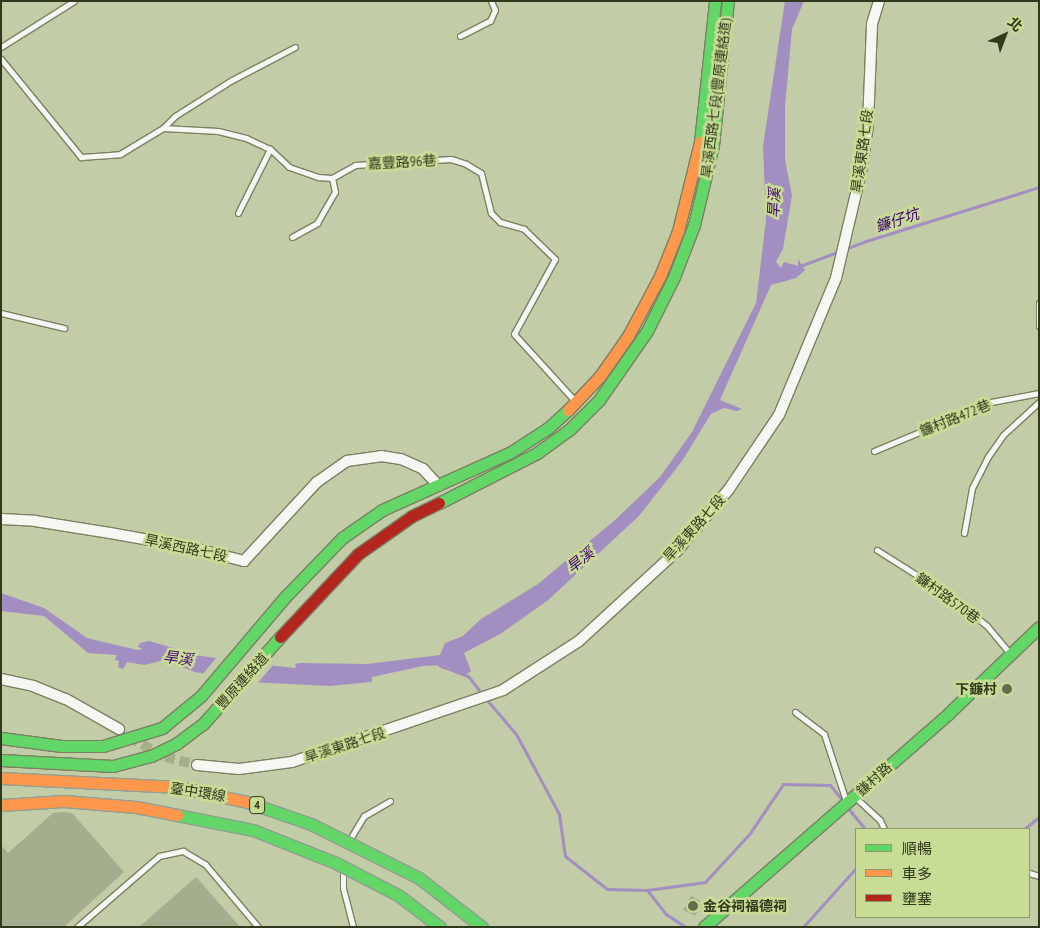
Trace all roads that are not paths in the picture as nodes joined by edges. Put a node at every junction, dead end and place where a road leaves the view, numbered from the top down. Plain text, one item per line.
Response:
1 (74, 1) edge
2 (491, 1) edge
3 (715, 1) edge
4 (728, 1) edge
5 (879, 1) edge
6 (460, 36) dead end
7 (1, 46) edge
8 (295, 47) dead end
9 (1, 58) edge
10 (163, 128) junction
11 (270, 149) junction
12 (332, 178) junction
13 (238, 213) dead end
14 (292, 237) dead end
15 (1039, 303) edge
16 (1, 313) edge
17 (1039, 326) edge
18 (64, 328) dead end
19 (1039, 392) edge
20 (1039, 402) edge
21 (576, 403) junction
22 (874, 451) dead end
23 (439, 486) junction
24 (442, 501) joint
25 (1, 519) edge
26 (964, 533) dead end
27 (877, 550) dead end
28 (1039, 628) edge
29 (1011, 654) junction
30 (1, 679) edge
31 (795, 712) dead end
32 (119, 729) tunnel mouth
33 (1, 738) edge
34 (1, 760) edge
35 (197, 765) tunnel mouth
36 (1, 778) edge
37 (851, 800) junction
38 (390, 801) dead end
39 (1, 804) edge
40 (884, 828) edge
41 (709, 925) edge
42 (77, 927) edge
43 (258, 927) edge
44 (353, 927) edge
45 (440, 927) edge
46 (482, 927) edge

1 - 7 lane
2 - 6 lane
3 - 21 main road, 旱溪西路七段(豐原連絡道)
4 - 24 main road, 旱溪西路七段(豐原連絡道)
5 - 35 street, 旱溪東路七段
8 - 10 lane
9 - 10 lane
10 - 11 lane
11 - 12 lane
11 - 13 lane
12 - 14 lane
12 - 21 lane, 嘉豐路96巷
15 - 17 lane
16 - 18 lane
19 - 22 lane, 鐮村路472巷
20 - 26 lane
21 - 23 main road, 旱溪西路七段(豐原連絡道)
23 - 25 street, 旱溪西路七段
23 - 33 main road, 豐原連絡道
24 - 34 main road, 豐原連絡道
27 - 29 lane, 鐮村路570巷
28 - 29 main road, 鎌村路
29 - 37 main road, 鎌村路
30 - 32 street
31 - 37 lane
36 - 46 main road, 臺中環線 / 4, bridge
37 - 40 lane
37 - 41 main road, 鎌村路
38 - 44 lane
39 - 45 main road, 臺中環線 / 4, bridge
42 - 43 lane

